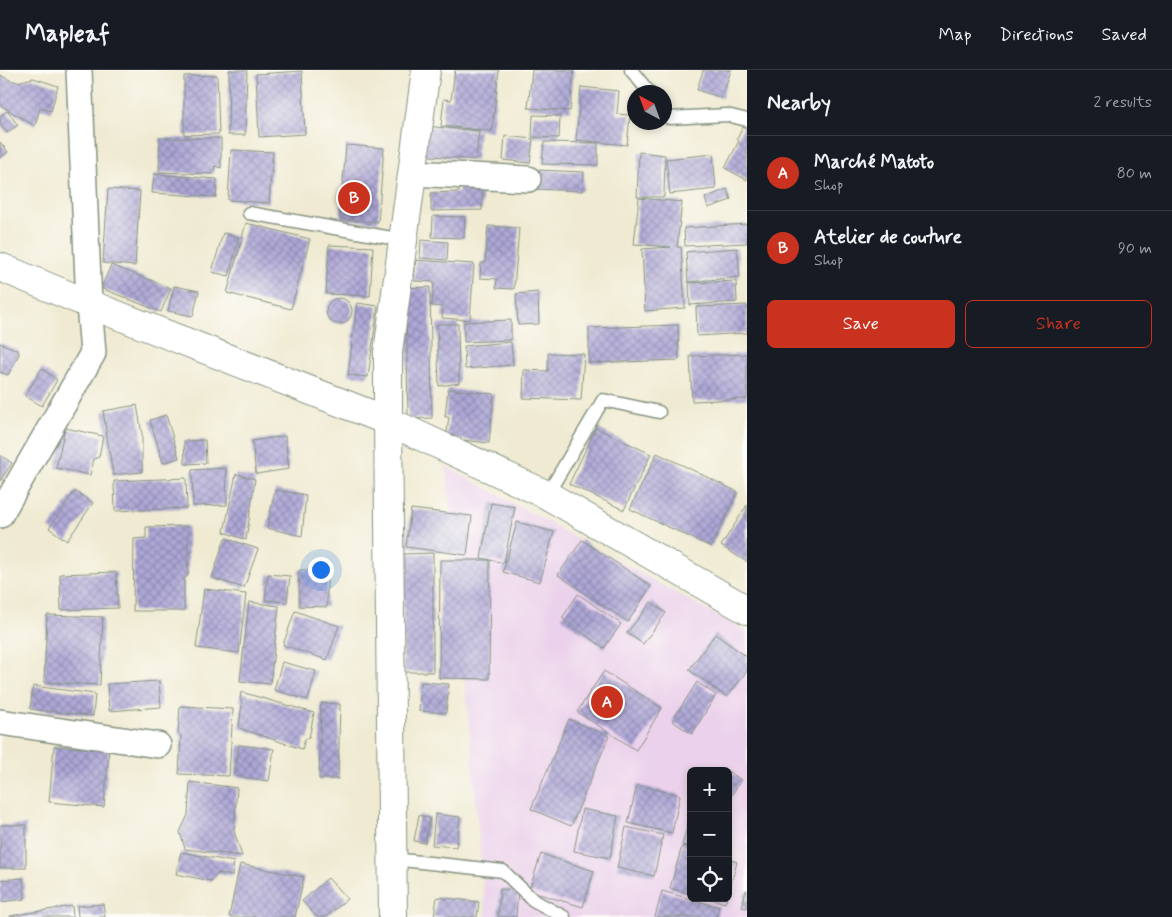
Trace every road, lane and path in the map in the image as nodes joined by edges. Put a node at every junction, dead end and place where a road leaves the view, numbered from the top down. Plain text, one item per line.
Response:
1 (79, 70) edge
2 (425, 70) edge
3 (631, 70) edge
4 (643, 85) edge
5 (672, 118) edge
6 (747, 120) edge
7 (412, 173) junction
8 (528, 179) dead end
9 (248, 213) dead end
10 (403, 240) junction
11 (0, 267) edge
12 (89, 304) junction
13 (659, 412) dead end
14 (388, 421) junction
15 (547, 495) junction
16 (0, 515) edge
17 (747, 610) edge
18 (0, 722) edge
19 (158, 744) dead end
20 (393, 859) junction
21 (393, 917) edge
22 (564, 917) edge

1 - 12 street
2 - 7 street
3 - 4 lane
5 - 6 lane
7 - 8 street
7 - 10 street
9 - 10 lane
10 - 14 street
11 - 12 street
12 - 14 street
12 - 16 street
13 - 15 lane
14 - 15 street
14 - 20 street
15 - 17 street
18 - 19 street
20 - 21 street
20 - 22 lane

